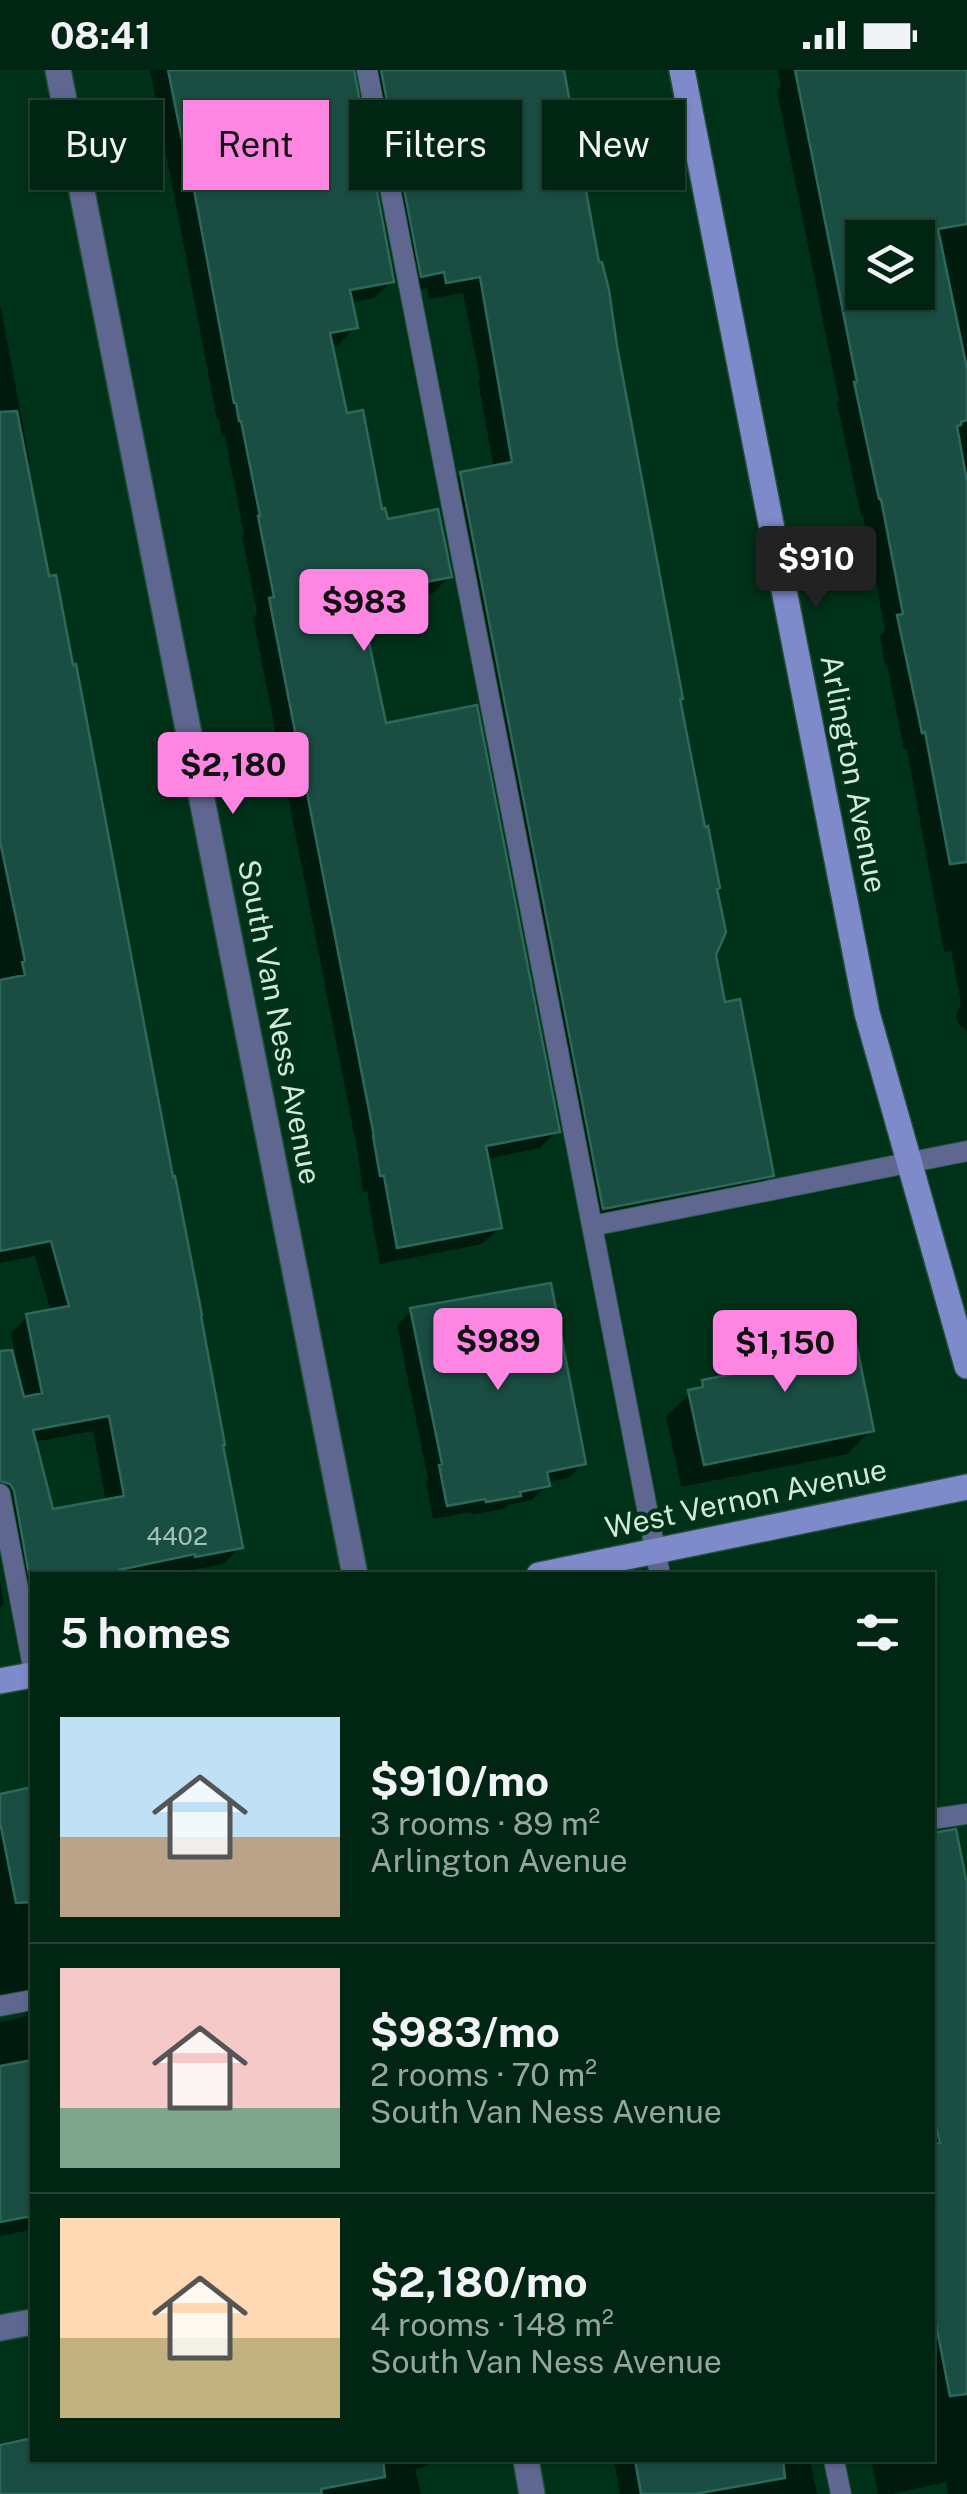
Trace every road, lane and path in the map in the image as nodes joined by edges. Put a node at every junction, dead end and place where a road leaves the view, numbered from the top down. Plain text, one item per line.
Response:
1 (58, 70) edge
2 (366, 70) edge
3 (682, 70) edge
4 (967, 1151) edge
5 (910, 1163) junction
6 (592, 1226) junction
7 (967, 1366) edge
8 (967, 1487) edge
9 (0, 1494) edge
10 (657, 1564) edge
11 (354, 1572) edge
12 (571, 1572) edge
13 (30, 1652) edge
14 (30, 1675) edge
15 (0, 1681) edge
16 (967, 1814) edge
17 (935, 1819) edge
18 (30, 2000) edge
19 (0, 2006) edge
20 (30, 2322) edge
21 (0, 2328) edge
22 (526, 2462) edge
23 (834, 2462) edge
24 (532, 2494) edge
25 (841, 2494) edge

1 - 11 street, South Van Ness Avenue
2 - 6 lane
3 - 5 main road, Arlington Avenue
4 - 5 lane
5 - 6 lane
5 - 7 main road, Arlington Avenue
6 - 10 lane
8 - 10 main road, West Vernon Avenue
9 - 13 lane
10 - 12 main road, West Vernon Avenue
14 - 15 main road
16 - 17 lane
18 - 19 lane
20 - 21 street
22 - 24 street
23 - 25 lane

